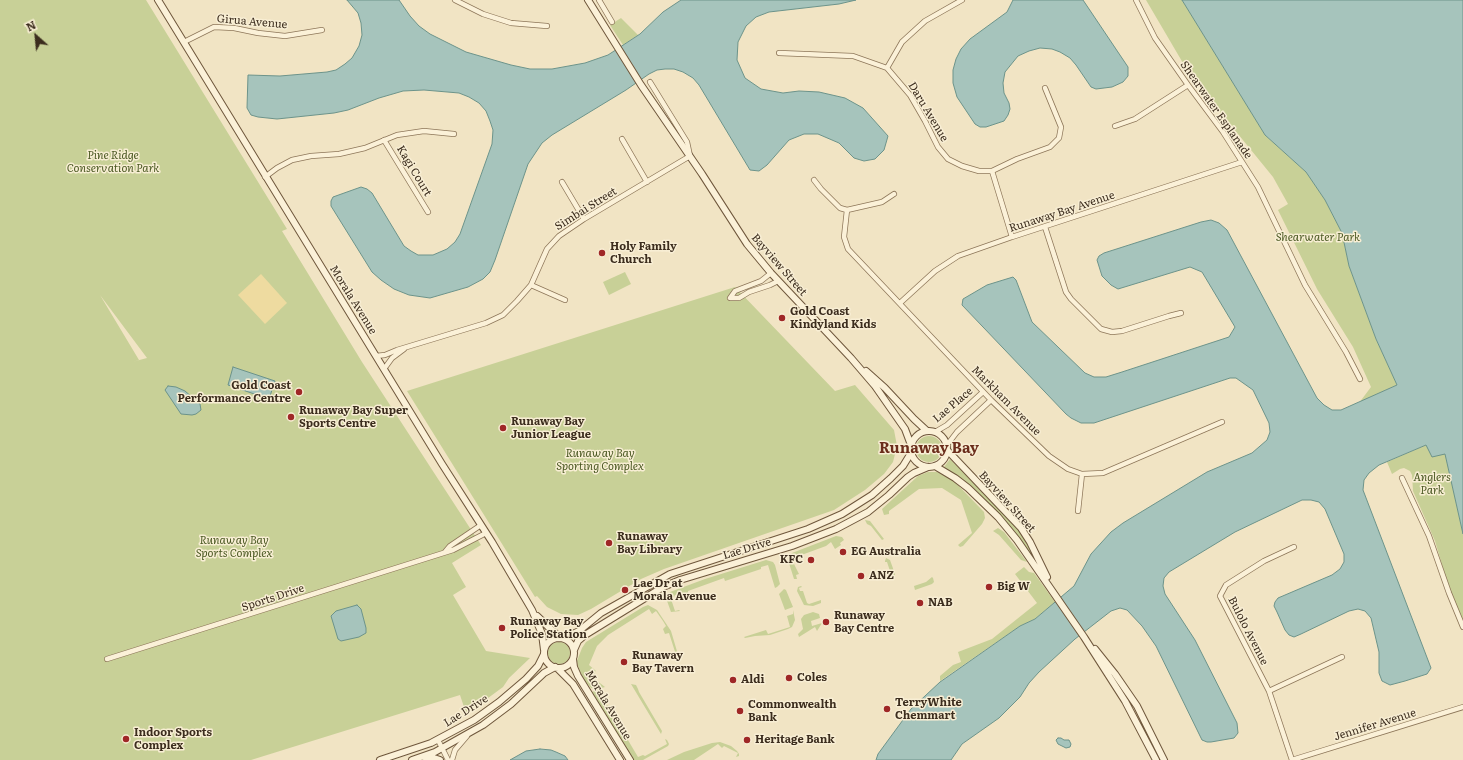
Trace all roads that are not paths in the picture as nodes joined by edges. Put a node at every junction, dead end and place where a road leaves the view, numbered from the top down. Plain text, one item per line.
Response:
1 (158, 0) edge
2 (455, 0) edge
3 (588, 0) edge
4 (599, 0) edge
5 (962, 0) edge
6 (1136, 0) edge
7 (612, 22) dead end
8 (547, 26) dead end
9 (322, 30) dead end
10 (184, 42) junction
11 (778, 53) dead end
12 (888, 68) junction
13 (650, 82) dead end
14 (1188, 85) junction
15 (1045, 88) dead end
16 (1115, 126) dead end
17 (454, 134) dead end
18 (622, 139) dead end
19 (384, 140) junction
20 (690, 156) junction
21 (1242, 162) junction
22 (992, 171) junction
23 (266, 177) junction
24 (814, 180) dead end
25 (562, 182) dead end
26 (647, 182) junction
27 (894, 194) dead end
28 (847, 210) junction
29 (428, 212) dead end
30 (584, 219) junction
31 (1045, 228) junction
32 (1012, 237) junction
33 (771, 273) junction
34 (778, 281) junction
35 (531, 285) junction
36 (565, 300) dead end
37 (900, 303) junction
38 (1181, 313) dead end
39 (407, 347) junction
40 (376, 356) junction
41 (851, 358) junction
42 (384, 369) junction
43 (1360, 379) dead end
44 (983, 392) junction
45 (991, 400) junction
46 (1222, 422) dead end
47 (927, 431) junction
48 (935, 432) junction
49 (911, 445) junction
50 (947, 448) junction
51 (911, 452) junction
52 (935, 466) junction
53 (928, 467) junction
54 (1082, 474) junction
55 (1402, 478) dead end
56 (869, 497) junction
57 (1078, 511) dead end
58 (868, 512) junction
59 (481, 525) junction
60 (486, 533) junction
61 (1294, 547) dead end
62 (445, 552) junction
63 (1055, 594) junction
64 (532, 610) junction
65 (1463, 627) edge
66 (1084, 637) junction
67 (562, 638) junction
68 (574, 650) junction
69 (544, 652) junction
70 (1342, 657) dead end
71 (107, 659) dead end
72 (573, 659) junction
73 (556, 668) junction
74 (1122, 683) junction
75 (1116, 688) junction
76 (1269, 691) junction
77 (1463, 707) edge
78 (470, 734) junction
79 (438, 740) junction
80 (442, 748) junction
81 (420, 757) junction
82 (380, 760) edge
83 (412, 760) edge
84 (440, 760) edge
85 (448, 760) edge
86 (452, 760) edge
87 (620, 760) edge
88 (630, 760) edge
89 (1156, 760) edge
90 (1164, 760) edge
91 (1292, 760) edge

1 - 10 main road, Morala Avenue
2 - 8 street
3 - 20 main road, Bayview Street
4 - 7 street
5 - 12 street
6 - 14 street, Shearwater Esplanade
9 - 10 street, Girua Avenue
10 - 23 main road, Morala Avenue
11 - 12 street
12 - 22 street, Daru Avenue
13 - 20 street, Bayview Street
14 - 16 street
14 - 21 street, Shearwater Esplanade
15 - 22 street
17 - 19 street
18 - 26 street
19 - 23 street
19 - 29 street, Kagi Court
20 - 26 street, Simbai Street
20 - 33 main road, Bayview Street
21 - 31 street, Runaway Bay Avenue
21 - 43 street, Shearwater Esplanade
22 - 32 street
23 - 40 main road, Morala Avenue
24 - 28 street
25 - 30 street
26 - 30 street, Simbai Street
27 - 28 street
28 - 37 street, Markham Avenue
30 - 35 street, Simbai Street
31 - 32 street, Runaway Bay Avenue
31 - 38 street
32 - 37 street, Runaway Bay Avenue
33 - 34 main road, Bayview Street
33 - 34 street
34 - 41 main road, Bayview Street
35 - 36 street
35 - 39 street, Simbai Street
37 - 44 street, Markham Avenue
39 - 40 street, Simbai Street
39 - 42 street, Simbai Street
40 - 42 main road, Morala Avenue
41 - 47 main road, Bayview Street
41 - 49 main road, Bayview Street
42 - 59 main road, Morala Avenue
44 - 45 street, Markham Avenue
44 - 48 street, Lae Place
45 - 50 street, Lae Place
45 - 54 street, Markham Avenue
46 - 54 street, Markham Avenue
47 - 48 main road
47 - 49 main road
48 - 50 main road
49 - 51 main road
50 - 52 main road
50 - 63 main road, Bayview Street
51 - 53 main road
51 - 56 main road, Lae Drive
52 - 53 main road
52 - 63 main road, Bayview Street
53 - 58 main road, Lae Drive
54 - 57 street
55 - 65 street
56 - 58 main road
56 - 67 main road, Lae Drive
58 - 68 main road, Lae Drive
59 - 60 main road, Morala Avenue
59 - 62 street, Sports Drive
60 - 62 street, Sports Drive
60 - 64 main road, Morala Avenue
61 - 76 street, Bulolo Avenue
62 - 71 street, Sports Drive
63 - 66 main road, Bayview Street
64 - 67 main road, Morala Avenue
64 - 69 main road, Morala Avenue
66 - 74 main road, Bayview Street
66 - 75 main road, Bayview Street
67 - 68 main road
67 - 69 main road
68 - 72 main road
69 - 73 main road
69 - 79 main road, Lae Drive
70 - 76 street
72 - 73 main road
72 - 88 main road, Morala Avenue
73 - 78 main road, Lae Drive
73 - 87 main road, Morala Avenue
74 - 75 street
74 - 90 main road, Bayview Street
75 - 89 main road, Bayview Street
76 - 91 street, Bulolo Avenue
77 - 91 street, Jennifer Avenue
78 - 80 main road, Lae Drive
78 - 86 street
79 - 80 street
79 - 82 main road, Lae Drive
80 - 81 main road, Lae Drive
80 - 85 street
81 - 83 main road, Lae Drive
81 - 84 main road

